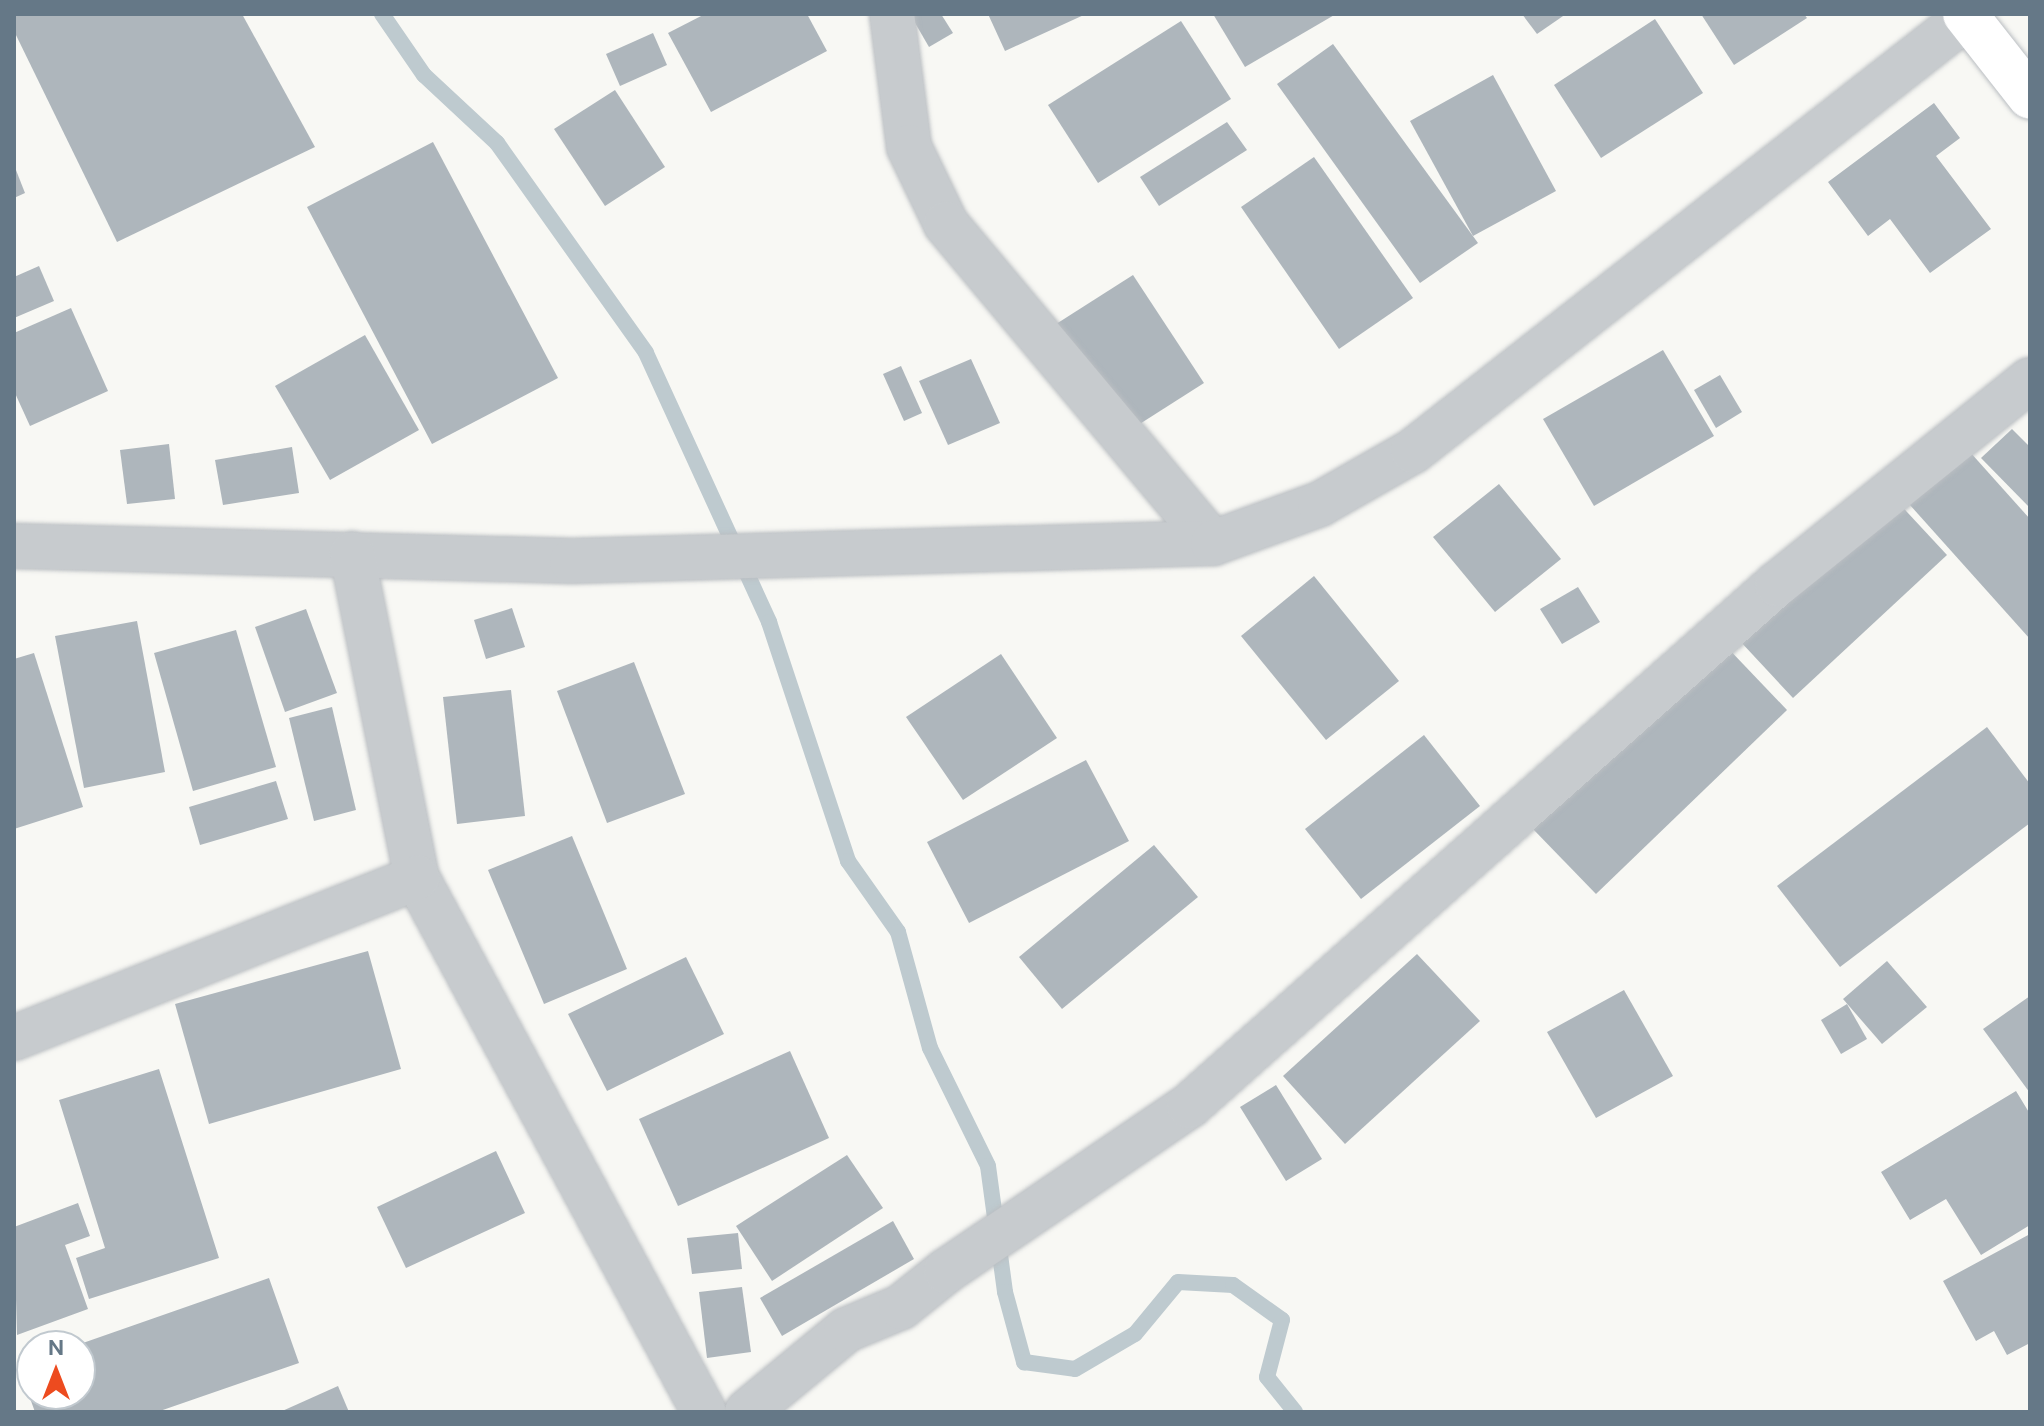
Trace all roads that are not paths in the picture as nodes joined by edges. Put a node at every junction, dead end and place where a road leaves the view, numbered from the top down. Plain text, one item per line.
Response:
1 (892, 14) edge
2 (1966, 15) edge
3 (2030, 97) edge
4 (2030, 380) edge
5 (1213, 543) junction
6 (14, 546) edge
7 (352, 554) junction
8 (417, 878) junction
9 (14, 1038) edge
10 (704, 1412) edge
11 (747, 1412) edge

1 - 5 street
2 - 3 main road
2 - 5 street
4 - 11 street
5 - 7 street
6 - 7 street
7 - 8 street
8 - 9 street
8 - 10 street

